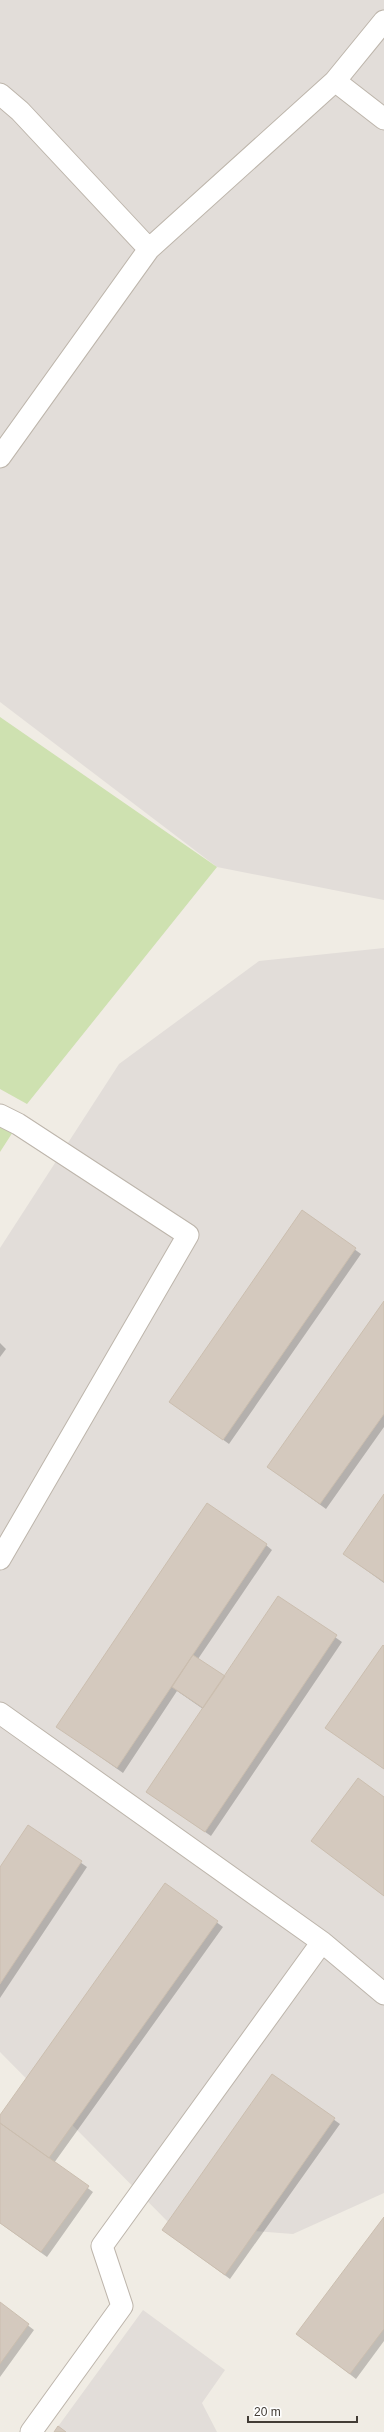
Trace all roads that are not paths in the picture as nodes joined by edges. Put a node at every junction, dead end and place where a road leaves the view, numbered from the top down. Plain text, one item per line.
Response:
1 (384, 21) edge
2 (335, 82) junction
3 (0, 94) edge
4 (384, 119) edge
5 (149, 249) junction
6 (0, 457) edge
7 (0, 1115) edge
8 (0, 1559) edge
9 (0, 1713) edge
10 (322, 1942) junction
11 (384, 1994) edge
12 (31, 2432) edge

1 - 2 lane
2 - 4 lane
2 - 5 lane
3 - 5 lane
5 - 6 lane
7 - 8 lane
9 - 10 lane
10 - 11 lane
10 - 12 lane

